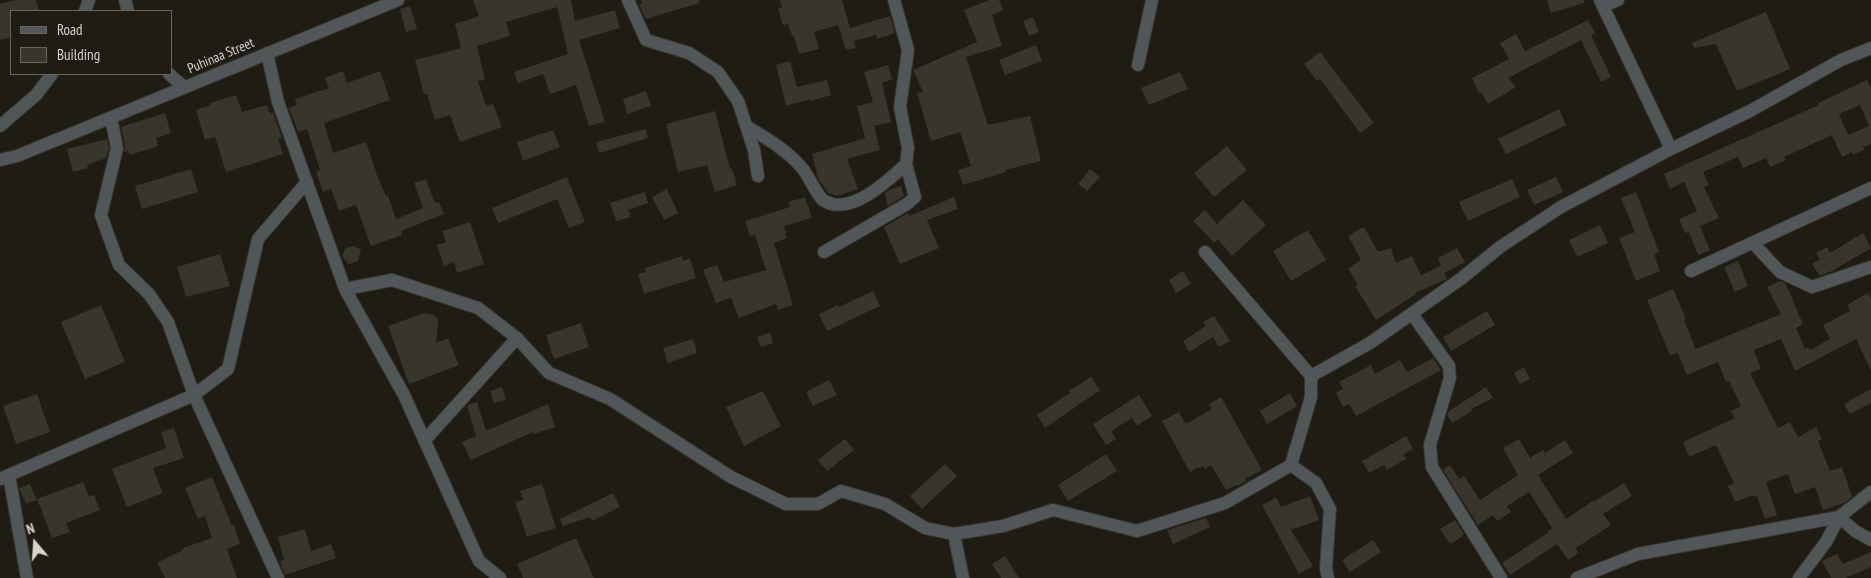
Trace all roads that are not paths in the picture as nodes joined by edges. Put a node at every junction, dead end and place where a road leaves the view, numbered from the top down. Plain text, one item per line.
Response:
1 (398, 0) edge
2 (628, 0) edge
3 (894, 0) edge
4 (1152, 0) edge
5 (1618, 0) edge
6 (1601, 3) edge
7 (1871, 48) edge
8 (267, 53) junction
9 (1138, 65) dead end
10 (51, 75) edge
11 (170, 75) edge
12 (184, 87) junction
13 (111, 118) junction
14 (0, 126) edge
15 (746, 126) junction
16 (1671, 149) junction
17 (0, 160) edge
18 (906, 164) junction
19 (758, 176) dead end
20 (307, 182) junction
21 (1871, 188) edge
22 (1753, 243) junction
23 (824, 252) dead end
24 (1205, 252) dead end
25 (1871, 267) edge
26 (1691, 271) dead end
27 (345, 289) junction
28 (1412, 314) junction
29 (517, 338) junction
30 (1311, 376) junction
31 (194, 395) junction
32 (425, 440) junction
33 (1291, 465) junction
34 (4, 477) edge
35 (1871, 492) edge
36 (1839, 517) junction
37 (954, 534) junction
38 (1871, 540) edge
39 (27, 578) edge
40 (278, 578) edge
41 (500, 578) edge
42 (963, 578) edge
43 (1328, 578) edge
44 (1501, 578) edge
45 (1577, 578) edge
46 (1799, 578) edge

1 - 8 street, Puhinaa Street
2 - 15 street
3 - 18 street
4 - 9 street
5 - 6 street
6 - 16 street
7 - 16 street
8 - 12 street, Puhinaa Street
8 - 20 street
10 - 14 street
11 - 12 street
12 - 13 street, Puhinaa Street
13 - 17 street, Puhinaa Street
13 - 31 street
15 - 18 street
15 - 19 street
16 - 28 street
18 - 23 street
20 - 27 street
20 - 31 street
21 - 22 street
22 - 25 street
22 - 26 street
24 - 30 street
27 - 29 street
27 - 32 street
28 - 30 street
28 - 44 street
29 - 32 street
29 - 37 street
30 - 33 street
31 - 34 street
31 - 40 street
32 - 41 street
33 - 37 street
33 - 43 street
34 - 39 street
35 - 36 street
36 - 38 street
36 - 45 street
36 - 46 street
37 - 42 street

